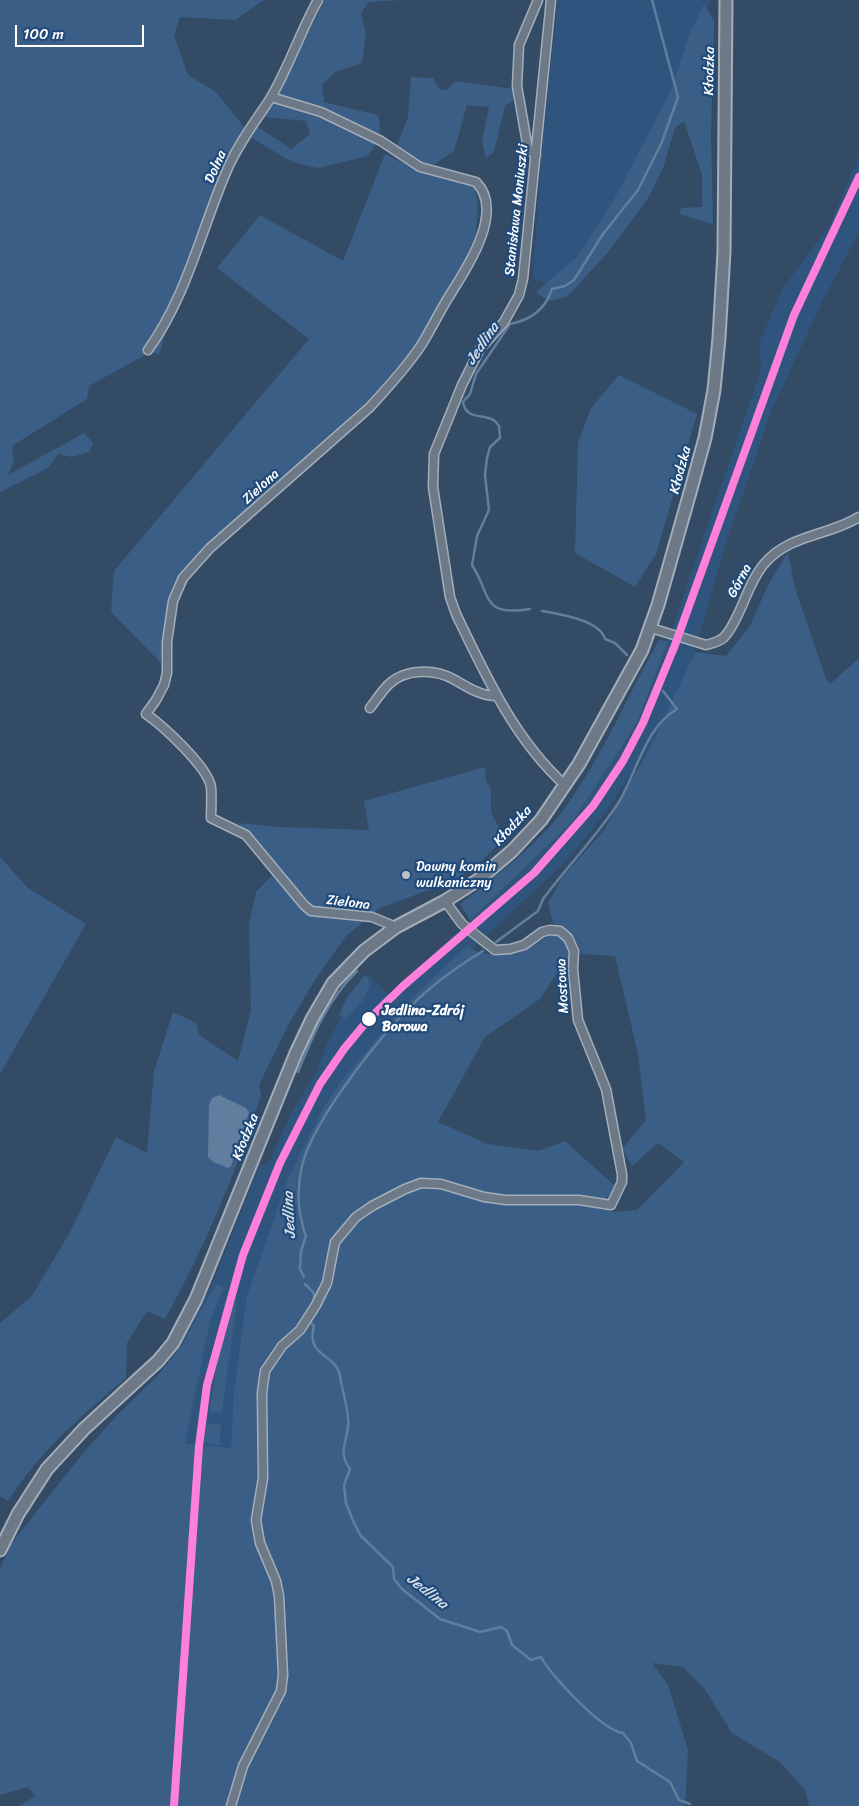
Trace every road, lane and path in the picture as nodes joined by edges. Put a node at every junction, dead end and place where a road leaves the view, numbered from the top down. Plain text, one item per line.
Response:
1 (318, 0) edge
2 (538, 0) edge
3 (550, 0) edge
4 (726, 4) edge
5 (270, 97) junction
6 (536, 155) junction
7 (148, 350) dead end
8 (859, 517) edge
9 (651, 628) junction
10 (497, 696) junction
11 (370, 708) dead end
12 (565, 785) junction
13 (445, 901) junction
14 (396, 927) junction
15 (0, 1550) edge
16 (231, 1806) edge

1 - 5 street, Dolna
2 - 6 street
3 - 6 street, Stanisława Moniuszki
4 - 9 main road, Kłodzka
5 - 7 street, Dolna
5 - 14 street, Zielona
6 - 10 street, Stanisława Moniuszki
8 - 9 street, Górna
9 - 12 main road, Kłodzka
10 - 11 street
10 - 12 street, Stanisława Moniuszki
12 - 13 main road, Kłodzka
13 - 14 main road, Kłodzka
13 - 16 street, Mostowa
14 - 15 main road, Kłodzka

